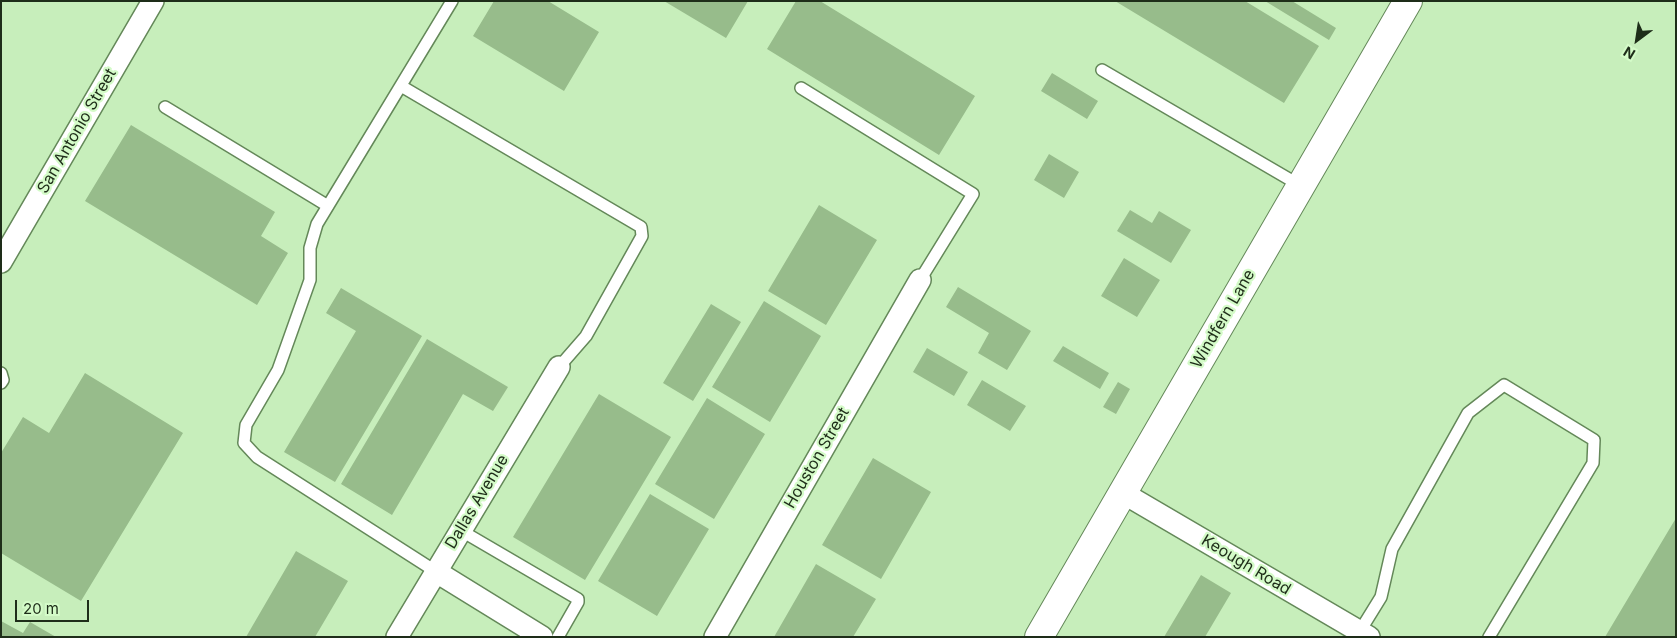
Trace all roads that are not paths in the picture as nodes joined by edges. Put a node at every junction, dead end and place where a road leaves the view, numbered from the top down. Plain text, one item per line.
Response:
1 (153, 1) edge
2 (452, 1) edge
3 (1408, 1) edge
4 (1102, 70) dead end
5 (400, 86) junction
6 (801, 88) dead end
7 (165, 108) dead end
8 (1301, 186) junction
9 (328, 206) junction
10 (1, 262) edge
11 (920, 280) joint
12 (559, 367) joint
13 (1, 373) edge
14 (1, 383) edge
15 (1123, 492) junction
16 (460, 530) junction
17 (435, 571) junction
18 (1364, 634) edge
19 (397, 637) edge
20 (542, 637) edge
21 (558, 637) edge
22 (715, 637) edge
23 (1039, 637) edge
24 (1489, 637) edge

1 - 10 street, San Antonio Street
2 - 5 lane
3 - 8 street, Windfern Lane
4 - 8 lane
5 - 9 lane
5 - 12 lane
6 - 11 lane
7 - 9 lane
8 - 15 street, Windfern Lane
9 - 17 lane
11 - 22 street, Houston Street
12 - 16 street, Dallas Avenue
13 - 14 lane
15 - 18 street, Keough Road
15 - 23 street, Windfern Lane
16 - 17 street, Dallas Avenue
16 - 21 lane
17 - 19 street, Dallas Avenue
17 - 20 street
18 - 24 lane

